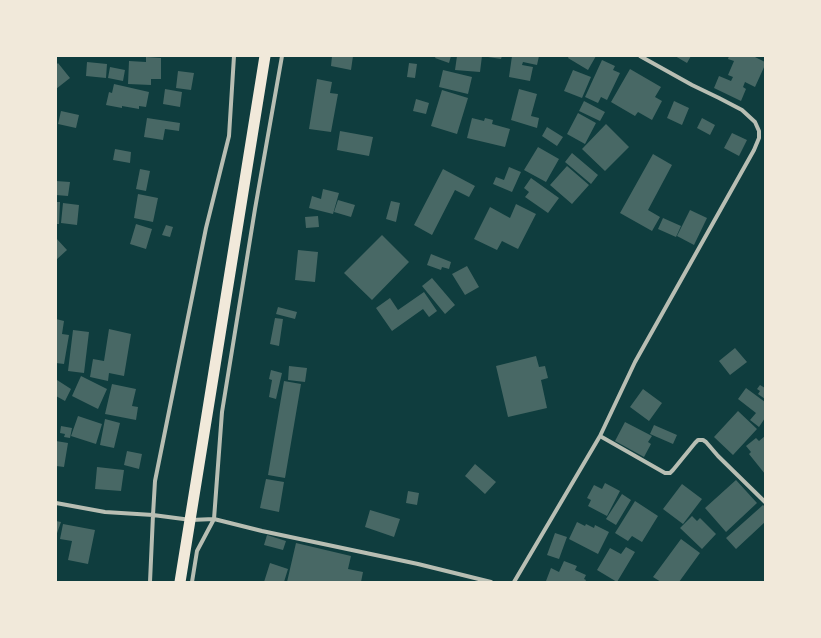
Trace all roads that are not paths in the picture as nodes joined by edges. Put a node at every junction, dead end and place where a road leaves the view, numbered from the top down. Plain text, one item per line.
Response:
1 (234, 56) edge
2 (265, 56) edge
3 (282, 56) edge
4 (640, 56) edge
5 (600, 436) junction
6 (765, 502) edge
7 (56, 503) edge
8 (153, 515) junction
9 (214, 519) junction
10 (190, 520) junction
11 (150, 582) edge
12 (180, 582) edge
13 (192, 582) edge
14 (491, 582) edge
15 (514, 582) edge

1 - 8 street
2 - 10 highway
3 - 9 street
4 - 5 street
5 - 6 street
5 - 15 street
7 - 8 street
8 - 10 street
8 - 11 street
9 - 10 street
9 - 13 street
9 - 14 street
10 - 12 highway

